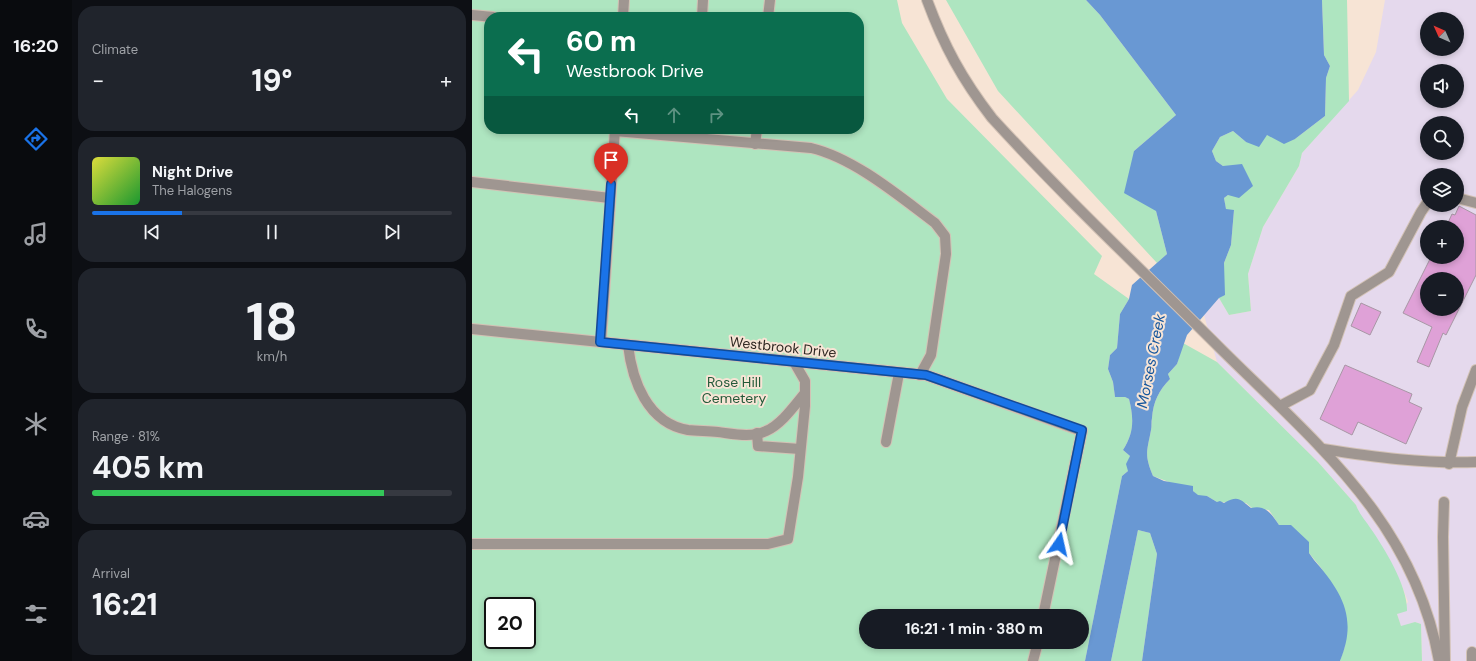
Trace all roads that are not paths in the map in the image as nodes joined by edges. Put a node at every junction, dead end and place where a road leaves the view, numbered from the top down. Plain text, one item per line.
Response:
1 (624, 0) edge
2 (703, 0) edge
3 (770, 0) edge
4 (927, 0) edge
5 (623, 12) edge
6 (702, 12) edge
7 (769, 12) edge
8 (472, 15) edge
9 (484, 16) edge
10 (615, 134) edge
11 (692, 134) edge
12 (756, 134) edge
13 (755, 144) junction
14 (472, 182) edge
15 (610, 198) junction
16 (1464, 200) edge
17 (1476, 203) edge
18 (1420, 212) edge
19 (472, 329) edge
20 (600, 342) junction
21 (628, 345) junction
22 (794, 362) junction
23 (1476, 370) edge
24 (899, 373) junction
25 (920, 375) junction
26 (805, 393) junction
27 (1280, 406) junction
28 (757, 434) junction
29 (886, 442) dead end
30 (800, 449) junction
31 (1323, 449) junction
32 (1476, 462) edge
33 (1449, 464) junction
34 (1444, 502) dead end
35 (472, 544) edge
36 (1045, 609) edge
37 (1036, 649) edge
38 (1033, 661) edge
39 (1439, 661) edge
40 (1445, 661) edge

1 - 5 lane
2 - 6 lane
3 - 7 lane
4 - 27 lane
8 - 9 lane
10 - 15 lane
11 - 13 lane
12 - 13 lane
13 - 25 lane
14 - 15 lane
15 - 20 lane
16 - 17 lane
18 - 27 lane
19 - 20 lane, Westbrook Drive
20 - 21 lane, Westbrook Drive
21 - 22 lane, Westbrook Drive
21 - 28 lane
22 - 24 lane, Westbrook Drive
22 - 26 lane
23 - 33 lane
24 - 25 lane, Westbrook Drive
24 - 29 lane
25 - 36 lane, Westbrook Drive
26 - 28 lane
26 - 30 lane
27 - 31 lane
28 - 30 lane
30 - 35 lane
31 - 33 lane
31 - 39 lane
32 - 33 lane
34 - 40 lane
37 - 38 lane

